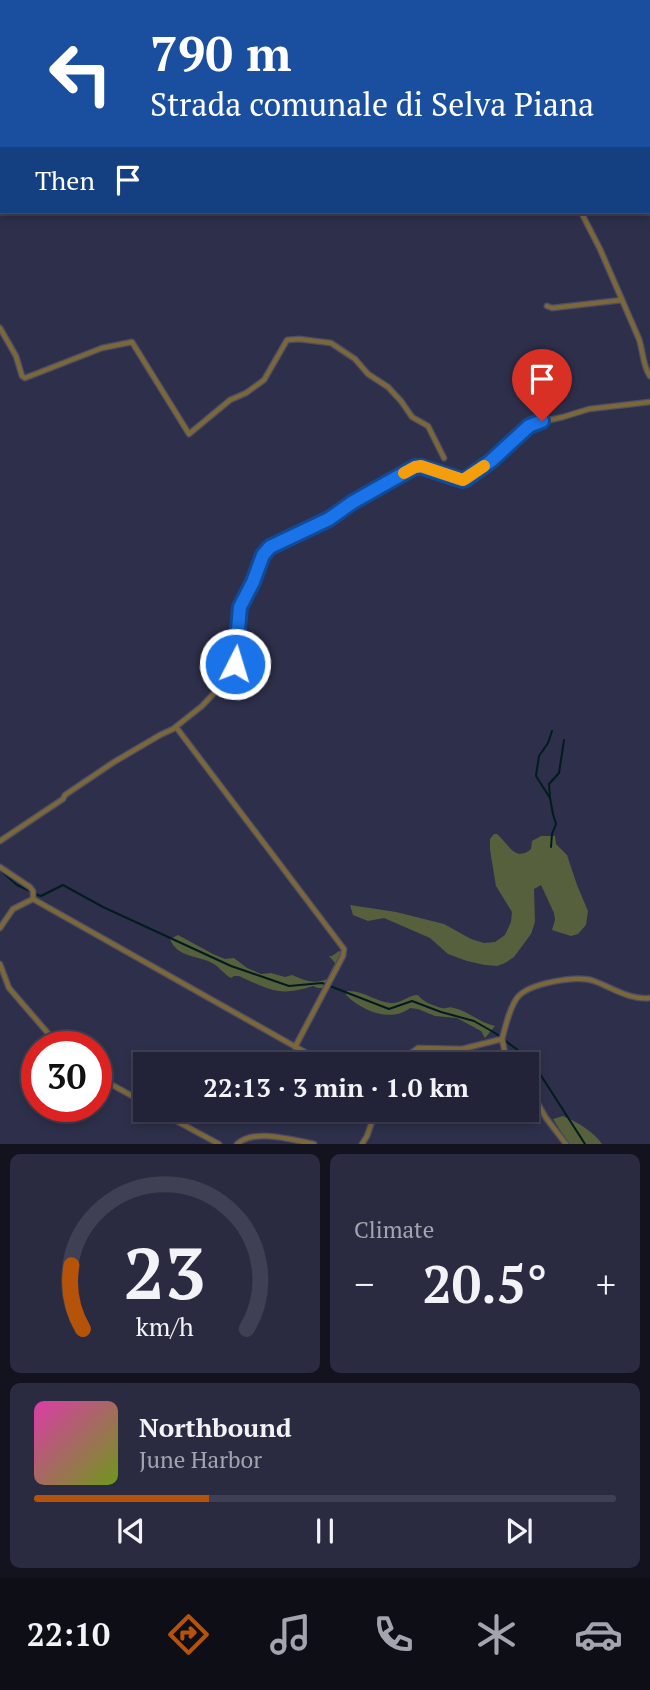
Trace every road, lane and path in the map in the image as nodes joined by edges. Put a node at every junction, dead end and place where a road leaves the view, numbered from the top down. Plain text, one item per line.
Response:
1 (582, 214) edge
2 (622, 300) junction
3 (547, 306) dead end
4 (0, 328) edge
5 (650, 376) edge
6 (650, 402) edge
7 (444, 458) dead end
8 (176, 727) junction
9 (0, 841) edge
10 (0, 867) edge
11 (33, 899) junction
12 (0, 928) edge
13 (0, 964) edge
14 (650, 998) edge
15 (46, 1031) edge
16 (502, 1039) junction
17 (295, 1047) junction
18 (304, 1052) edge
19 (410, 1052) edge
20 (505, 1052) edge
21 (112, 1085) edge
22 (133, 1096) edge
23 (539, 1104) edge
24 (178, 1122) edge
25 (372, 1122) edge
26 (219, 1144) edge
27 (237, 1144) edge
28 (314, 1144) edge
29 (362, 1144) edge
30 (566, 1144) edge

1 - 2 street
2 - 3 street
2 - 5 street
4 - 7 street
6 - 8 street
8 - 9 street
8 - 17 street
10 - 11 street
11 - 12 street
11 - 17 street
13 - 15 street
14 - 16 street
16 - 19 street
16 - 20 street
17 - 18 street
21 - 22 street
23 - 30 street
24 - 26 street
25 - 29 street
27 - 28 street

